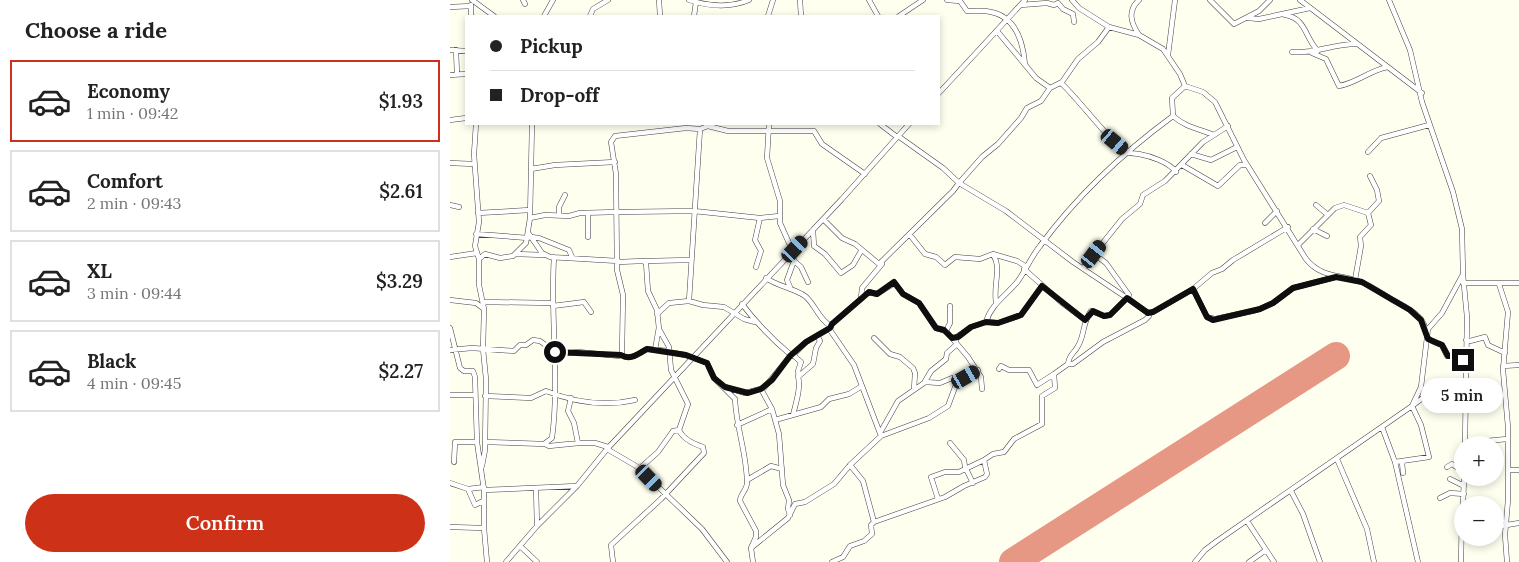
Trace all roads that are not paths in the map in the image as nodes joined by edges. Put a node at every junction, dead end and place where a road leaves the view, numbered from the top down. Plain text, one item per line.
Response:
1 (472, 0) edge
2 (552, 0) edge
3 (608, 0) edge
4 (659, 0) edge
5 (689, 0) edge
6 (712, 0) edge
7 (747, 0) edge
8 (773, 0) edge
9 (800, 0) edge
10 (869, 0) edge
11 (923, 0) edge
12 (947, 0) edge
13 (1025, 0) edge
14 (1072, 0) edge
15 (1139, 0) edge
16 (1175, 0) edge
17 (1210, 0) edge
18 (1270, 0) edge
19 (1300, 0) edge
20 (1389, 0) edge
21 (696, 2) junction
22 (1021, 5) junction
23 (471, 6) junction
24 (711, 6) junction
25 (450, 7) edge
26 (1310, 8) junction
27 (471, 15) edge
28 (493, 15) edge
29 (544, 15) edge
30 (591, 15) edge
31 (660, 15) edge
32 (694, 15) edge
33 (768, 15) edge
34 (801, 15) edge
35 (877, 15) edge
36 (902, 15) edge
37 (1279, 15) junction
38 (1248, 18) junction
39 (1008, 20) junction
40 (1074, 22) dead end
41 (1109, 28) junction
42 (997, 31) junction
43 (1139, 35) junction
44 (1356, 44) junction
45 (450, 50) edge
46 (456, 50) junction
47 (465, 51) edge
48 (1318, 51) junction
49 (1292, 52) dead end
50 (1312, 53) junction
51 (1168, 56) junction
52 (1025, 64) junction
53 (1388, 67) junction
54 (457, 74) junction
55 (465, 74) edge
56 (450, 75) edge
57 (1061, 83) junction
58 (940, 84) edge
59 (1185, 86) junction
60 (943, 88) junction
61 (1050, 88) junction
62 (940, 92) edge
63 (1422, 92) junction
64 (1173, 116) junction
65 (465, 118) edge
66 (450, 120) edge
67 (476, 125) edge
68 (532, 125) edge
69 (698, 125) edge
70 (768, 125) edge
71 (881, 125) edge
72 (908, 125) edge
73 (1429, 125) junction
74 (686, 126) edge
75 (1228, 126) junction
76 (701, 129) junction
77 (768, 130) junction
78 (1214, 135) junction
79 (897, 136) junction
80 (1237, 147) junction
81 (1368, 152) dead end
82 (1128, 153) junction
83 (1191, 154) junction
84 (615, 162) junction
85 (450, 163) edge
86 (474, 164) junction
87 (1247, 165) junction
88 (531, 169) junction
89 (1178, 169) junction
90 (865, 174) junction
91 (1370, 176) dead end
92 (959, 183) junction
93 (565, 195) dead end
94 (1316, 205) dead end
95 (450, 206) edge
96 (459, 207) dead end
97 (530, 210) junction
98 (1277, 211) junction
99 (617, 212) junction
100 (694, 212) junction
101 (478, 213) junction
102 (588, 213) junction
103 (1368, 213) junction
104 (702, 214) junction
105 (1328, 215) junction
106 (558, 216) junction
107 (779, 216) junction
108 (530, 218) junction
109 (760, 218) junction
110 (823, 219) junction
111 (693, 222) junction
112 (1265, 224) dead end
113 (1288, 228) junction
114 (1313, 228) junction
115 (812, 229) junction
116 (476, 234) junction
117 (910, 235) junction
118 (529, 236) junction
119 (1327, 236) dead end
120 (588, 237) dead end
121 (1045, 239) junction
122 (1298, 245) junction
123 (793, 250) junction
124 (861, 250) junction
125 (477, 253) junction
126 (515, 254) junction
127 (993, 254) junction
128 (1094, 254) junction
129 (545, 255) junction
130 (450, 257) edge
131 (572, 257) junction
132 (689, 257) junction
133 (786, 257) junction
134 (554, 258) junction
135 (479, 259) junction
136 (794, 261) junction
137 (617, 262) junction
138 (645, 262) junction
139 (882, 263) junction
140 (756, 267) dead end
141 (1084, 267) junction
142 (1025, 268) junction
143 (1463, 275) junction
144 (1336, 277) junction
145 (766, 278) junction
146 (1355, 280) junction
147 (808, 282) dead end
148 (1519, 283) edge
149 (1463, 284) junction
150 (1499, 284) junction
151 (1506, 284) junction
152 (1042, 286) junction
153 (790, 287) junction
154 (1193, 289) junction
155 (1503, 295) junction
156 (862, 298) junction
157 (1127, 298) junction
158 (450, 300) edge
159 (689, 301) junction
160 (484, 302) junction
161 (996, 302) junction
162 (552, 304) junction
163 (742, 304) junction
164 (950, 306) dead end
165 (484, 309) junction
166 (591, 312) dead end
167 (735, 312) junction
168 (657, 314) junction
169 (1150, 314) junction
170 (1085, 320) junction
171 (1421, 320) junction
172 (1434, 320) junction
173 (988, 321) junction
174 (755, 322) junction
175 (659, 327) junction
176 (831, 327) junction
177 (450, 328) edge
178 (946, 332) junction
179 (818, 337) junction
180 (1426, 337) junction
181 (874, 338) dead end
182 (954, 338) junction
183 (1466, 340) junction
184 (956, 346) junction
185 (450, 350) edge
186 (456, 350) junction
187 (482, 350) junction
188 (655, 350) junction
189 (669, 351) junction
190 (556, 352) junction
191 (1505, 353) junction
192 (621, 355) junction
193 (792, 356) junction
194 (693, 357) junction
195 (1464, 360) junction
196 (801, 362) junction
197 (1068, 364) junction
198 (1503, 366) junction
199 (1519, 366) edge
200 (810, 367) junction
201 (999, 368) dead end
202 (976, 370) junction
203 (1054, 374) junction
204 (675, 376) junction
205 (798, 376) junction
206 (925, 382) junction
207 (957, 382) junction
208 (862, 386) junction
209 (725, 387) junction
210 (1436, 388) dead end
211 (761, 389) junction
212 (914, 389) junction
213 (982, 389) dead end
214 (555, 394) junction
215 (450, 395) edge
216 (476, 395) junction
217 (485, 396) junction
218 (565, 397) junction
219 (571, 398) junction
220 (635, 400) dead end
221 (796, 402) junction
222 (1412, 406) junction
223 (569, 407) junction
224 (772, 409) junction
225 (804, 412) junction
226 (793, 415) junction
227 (775, 420) junction
228 (737, 425) junction
229 (1382, 427) junction
230 (679, 430) junction
231 (881, 435) junction
232 (1465, 436) edge
233 (1504, 439) edge
234 (1507, 439) junction
235 (477, 442) junction
236 (485, 442) junction
237 (578, 443) junction
238 (950, 443) dead end
239 (545, 444) junction
240 (607, 448) junction
241 (1337, 459) junction
242 (984, 460) junction
243 (454, 462) dead end
244 (1395, 462) junction
245 (1402, 462) junction
246 (1454, 465) edge
247 (482, 466) junction
248 (1447, 466) dead end
249 (852, 467) junction
250 (639, 469) junction
251 (782, 469) junction
252 (966, 469) junction
253 (1508, 470) junction
254 (1519, 470) edge
255 (1403, 473) dead end
256 (1450, 479) dead end
257 (747, 480) junction
258 (1454, 481) edge
259 (973, 482) junction
260 (450, 483) edge
261 (458, 485) junction
262 (577, 486) junction
263 (1464, 486) edge
264 (484, 487) junction
265 (450, 488) edge
266 (536, 488) junction
267 (468, 489) junction
268 (1291, 491) junction
269 (664, 494) junction
270 (1464, 494) joint
271 (1440, 498) dead end
272 (938, 499) junction
273 (483, 501) junction
274 (790, 515) junction
275 (1247, 521) junction
276 (874, 522) junction
277 (1519, 523) edge
278 (1505, 525) junction
279 (537, 526) junction
280 (450, 527) edge
281 (484, 528) junction
282 (520, 546) junction
283 (1462, 546) edge
284 (751, 548) junction
285 (1266, 550) junction
286 (487, 562) edge
287 (506, 562) edge
288 (537, 562) edge
289 (613, 562) edge
290 (727, 562) edge
291 (753, 562) edge
292 (832, 562) edge
293 (1195, 562) edge
294 (1249, 562) edge
295 (1274, 562) edge
296 (1320, 562) edge
297 (1374, 562) edge
298 (1418, 562) edge
299 (1461, 562) edge
300 (1507, 562) edge

1 - 23 street
1 - 28 street
2 - 29 street
3 - 30 street
4 - 31 street
5 - 21 street
6 - 24 street
7 - 24 street
8 - 33 street
9 - 34 street
10 - 35 street
11 - 36 street
12 - 39 street
13 - 22 street
14 - 41 street
15 - 43 street
16 - 51 street
17 - 38 street
18 - 38 street
19 - 26 street
20 - 63 street
21 - 24 street
21 - 32 street
22 - 39 street
22 - 40 street
23 - 25 street
23 - 27 street
26 - 37 street
26 - 44 street
37 - 38 street
37 - 48 street
39 - 42 street
39 - 52 street
41 - 43 street
41 - 57 street
42 - 52 street
42 - 60 street
43 - 51 street
44 - 48 street
44 - 53 street
45 - 46 street
46 - 47 street
46 - 54 street
48 - 50 street
49 - 50 street
50 - 53 street
51 - 59 street
52 - 61 street
53 - 63 street
54 - 55 street
54 - 56 street
57 - 61 street
57 - 82 street
58 - 60 street
59 - 64 street
59 - 75 street
60 - 62 street
61 - 92 street
63 - 73 street
64 - 78 street
64 - 82 street
65 - 66 street
67 - 86 street
68 - 88 street
69 - 76 street
70 - 77 street
71 - 79 street
72 - 79 street
73 - 81 street
73 - 143 street
74 - 76 street
74 - 84 street
75 - 78 street
75 - 80 street
76 - 77 street
76 - 100 street
77 - 90 street
77 - 107 street
78 - 83 street
79 - 90 street
79 - 92 street
80 - 83 street
80 - 87 street
82 - 89 street
82 - 121 street
83 - 89 street
84 - 88 street
84 - 99 street
85 - 86 street
86 - 101 street
87 - 89 street
87 - 98 street
88 - 97 street
89 - 128 street
90 - 110 street
91 - 103 street
92 - 117 street
92 - 121 street
93 - 106 street
94 - 105 street
95 - 96 street
97 - 101 street
97 - 108 street
98 - 112 street
98 - 113 street
99 - 100 street
99 - 102 street
99 - 137 street
100 - 104 street
100 - 111 street
101 - 116 street
102 - 106 street
102 - 120 street
103 - 105 street
103 - 146 street
104 - 109 street
104 - 111 street
105 - 114 street
106 - 108 street
107 - 109 street
107 - 123 street
108 - 118 street
109 - 140 street
110 - 115 street
110 - 124 street
111 - 132 street
113 - 122 street
113 - 154 street
114 - 119 street
114 - 122 street
115 - 123 street
115 - 124 street
116 - 118 street
116 - 125 street
117 - 127 street
117 - 139 street
118 - 126 street
118 - 129 street
118 - 131 street
121 - 141 street
121 - 142 street
122 - 144 street
123 - 133 street
123 - 136 street
124 - 139 street
125 - 130 street
125 - 135 street
126 - 129 street
126 - 135 street
127 - 142 street
127 - 161 street
128 - 141 street
128 - 157 street
129 - 134 street
131 - 134 street
131 - 137 street
132 - 138 street
132 - 159 street
133 - 136 street
133 - 145 street
134 - 162 street
135 - 160 street
136 - 147 street
136 - 153 street
137 - 138 street
137 - 192 street
138 - 168 street
139 - 156 street
141 - 157 street
142 - 152 street
142 - 161 street
143 - 149 street
143 - 172 street
144 - 146 street
144 - 154 street
145 - 153 street
145 - 163 street
146 - 171 street
148 - 151 street
149 - 150 street
149 - 183 street
150 - 151 street
150 - 155 street
151 - 155 street
152 - 170 street
152 - 173 street
153 - 176 street
154 - 169 street
155 - 191 street
156 - 176 street
156 - 178 street
157 - 169 street
157 - 170 street
158 - 165 street
159 - 167 street
159 - 168 street
160 - 162 street
160 - 165 street
161 - 173 street
162 - 166 street
162 - 190 street
163 - 167 street
163 - 174 street
164 - 178 street
165 - 187 street
167 - 174 street
167 - 194 street
168 - 175 street
169 - 197 street
170 - 197 street
171 - 172 street
171 - 180 street
172 - 180 street
173 - 182 street
174 - 193 street
175 - 188 street
175 - 189 street
176 - 179 street
176 - 208 street
177 - 186 street
178 - 182 street
179 - 193 street
179 - 200 street
180 - 195 street
180 - 222 street
181 - 212 street
182 - 184 street
183 - 191 street
183 - 195 street
184 - 202 street
184 - 206 street
185 - 186 street
186 - 187 street
186 - 216 street
187 - 190 street
187 - 217 street
188 - 189 street
188 - 192 street
189 - 194 street
189 - 204 street
190 - 192 street
190 - 214 street
191 - 198 street
193 - 196 street
193 - 211 street
194 - 204 street
194 - 209 street
195 - 232 street
196 - 200 street
196 - 205 street
197 - 203 street
198 - 199 street
198 - 234 street
200 - 205 street
201 - 203 street
202 - 207 street
202 - 213 street
203 - 242 street
204 - 230 street
204 - 240 street
205 - 221 street
206 - 207 street
206 - 212 street
207 - 231 street
208 - 225 street
208 - 231 street
209 - 211 street
209 - 228 street
210 - 222 street
211 - 224 street
212 - 231 street
214 - 217 street
214 - 218 street
214 - 239 street
215 - 216 street
216 - 235 street
217 - 236 street
218 - 219 street
218 - 223 street
219 - 220 street
219 - 223 street
221 - 225 street
221 - 226 street
222 - 229 street
222 - 245 street
223 - 237 street
224 - 227 street
224 - 228 street
225 - 226 street
226 - 227 street
227 - 251 street
228 - 257 street
229 - 241 street
229 - 244 street
230 - 250 street
230 - 269 street
231 - 249 street
233 - 234 street
234 - 253 street
235 - 243 street
235 - 247 street
236 - 239 street
236 - 247 street
237 - 239 street
237 - 240 street
238 - 252 street
240 - 250 street
240 - 262 street
241 - 268 street
241 - 297 street
242 - 252 street
242 - 259 street
244 - 245 street
244 - 298 street
245 - 255 street
246 - 248 street
247 - 264 street
249 - 274 street
249 - 276 street
250 - 269 street
251 - 257 street
251 - 274 street
252 - 259 street
252 - 272 street
253 - 254 street
253 - 278 street
256 - 258 street
257 - 284 street
259 - 272 street
260 - 261 street
261 - 265 street
261 - 267 street
262 - 266 street
262 - 279 street
263 - 270 street
264 - 266 street
264 - 267 street
264 - 273 street
266 - 279 street
267 - 273 street
268 - 275 street
268 - 296 street
269 - 289 street
269 - 290 street
270 - 271 street
272 - 276 street
273 - 281 street
274 - 284 street
275 - 285 street
275 - 293 street
276 - 292 street
277 - 278 street
278 - 300 street
279 - 282 street
280 - 281 street
281 - 286 street
282 - 287 street
282 - 288 street
283 - 299 street
284 - 291 street
285 - 294 street
285 - 295 street

